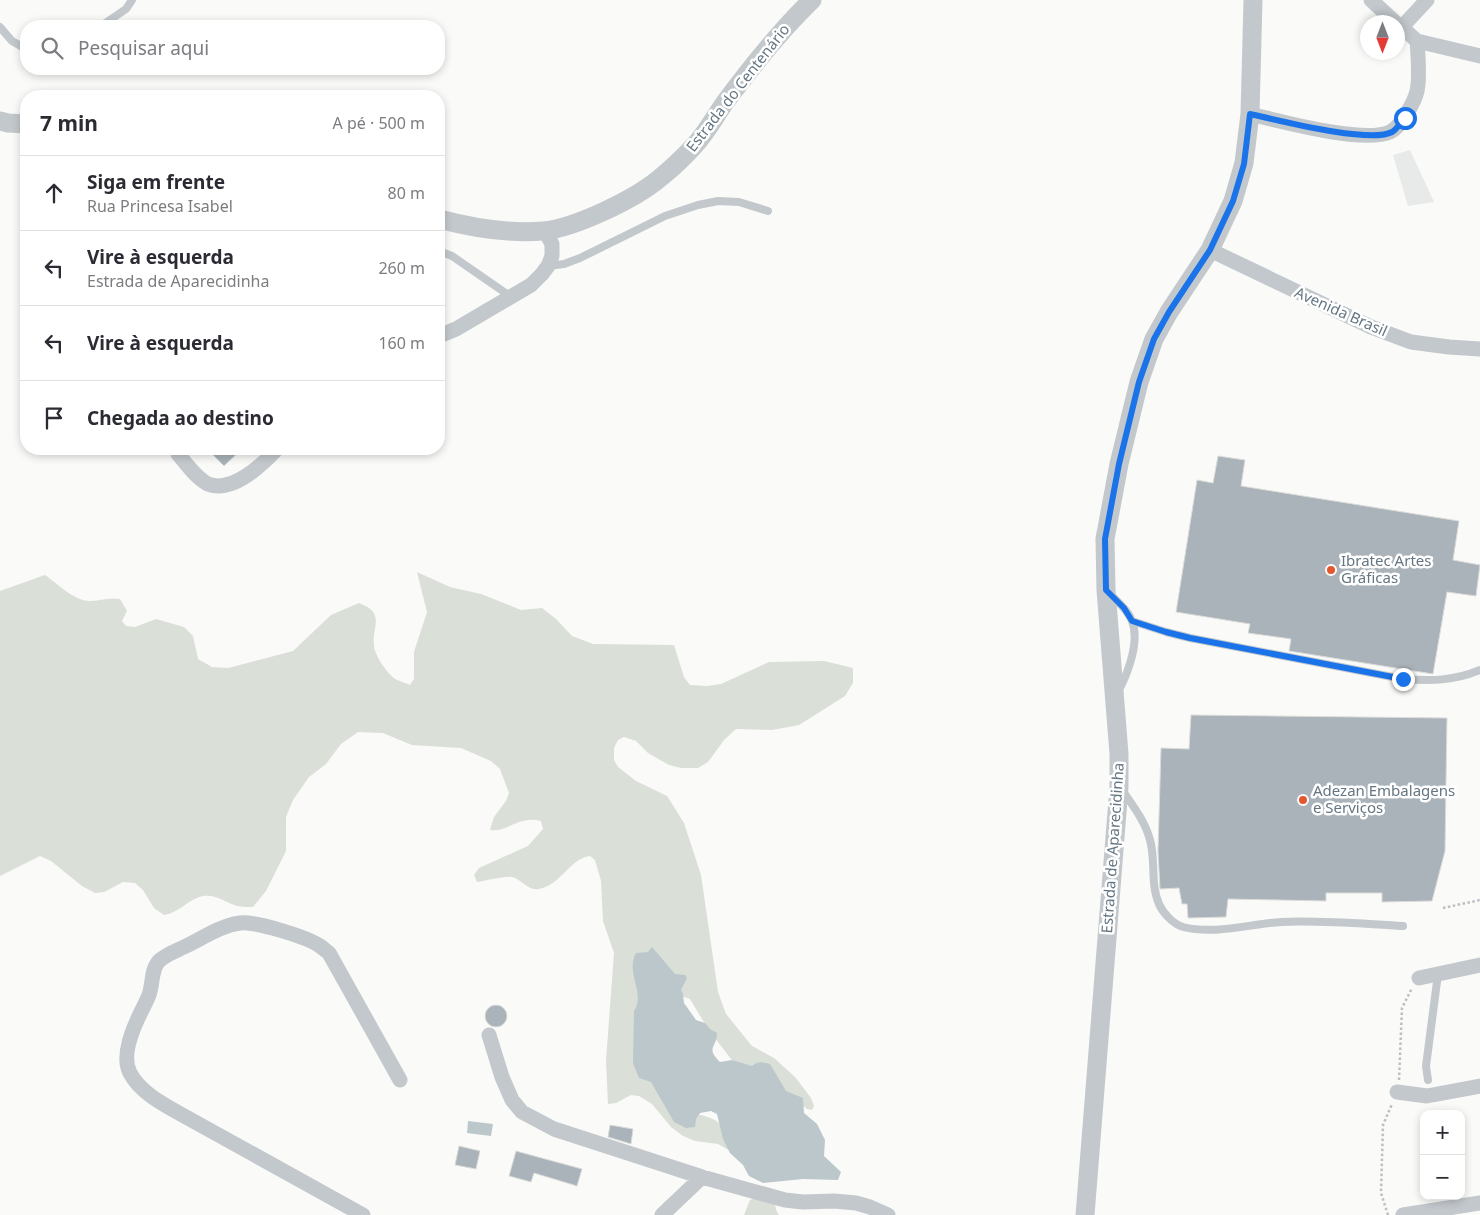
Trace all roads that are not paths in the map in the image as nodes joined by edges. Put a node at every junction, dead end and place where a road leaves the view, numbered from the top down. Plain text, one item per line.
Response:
1 (132, 0) edge
2 (812, 0) edge
3 (1254, 0) edge
4 (1371, 0) edge
5 (1427, 0) edge
6 (1387, 15) edge
7 (1405, 19) edge
8 (109, 20) edge
9 (0, 27) edge
10 (1405, 31) edge
11 (1417, 41) junction
12 (20, 46) edge
13 (1480, 56) edge
14 (1250, 114) junction
15 (0, 121) edge
16 (20, 124) edge
17 (768, 211) dead end
18 (445, 220) edge
19 (545, 231) junction
20 (1210, 250) junction
21 (445, 253) edge
22 (548, 266) junction
23 (510, 296) junction
24 (445, 334) edge
25 (1480, 348) edge
26 (179, 455) edge
27 (271, 455) edge
28 (1106, 590) junction
29 (1132, 621) junction
30 (1480, 670) edge
31 (1114, 699) junction
32 (1119, 787) junction
33 (1403, 926) dead end
34 (1480, 965) edge
35 (1438, 974) junction
36 (1419, 978) dead end
37 (489, 1035) dead end
38 (400, 1080) dead end
39 (1428, 1080) dead end
40 (1480, 1086) edge
41 (1397, 1092) dead end
42 (702, 1177) junction
43 (1480, 1203) edge
44 (363, 1215) edge
45 (662, 1215) edge
46 (888, 1215) edge
47 (1085, 1215) edge
48 (1403, 1215) edge

1 - 8 lane
2 - 19 street, Estrada do Centenário
3 - 14 street, Estrada de Aparecidinha
4 - 6 street
5 - 7 street
9 - 12 lane
10 - 11 street
11 - 13 street
11 - 14 street
14 - 20 street, Estrada de Aparecidinha
15 - 16 street
17 - 22 lane
18 - 19 street, Estrada do Centenário
19 - 22 street
20 - 25 street, Avenida Brasil
20 - 28 street, Estrada de Aparecidinha
21 - 23 lane
22 - 23 street
23 - 24 street
26 - 27 street
28 - 29 lane
28 - 31 street, Estrada de Aparecidinha
29 - 30 lane
29 - 31 lane
31 - 32 street, Estrada de Aparecidinha
32 - 33 lane
32 - 47 street, Estrada de Aparecidinha
34 - 35 street
35 - 36 street
35 - 39 lane
37 - 42 street
38 - 44 street
40 - 41 street
42 - 45 street
42 - 46 street
43 - 48 street

